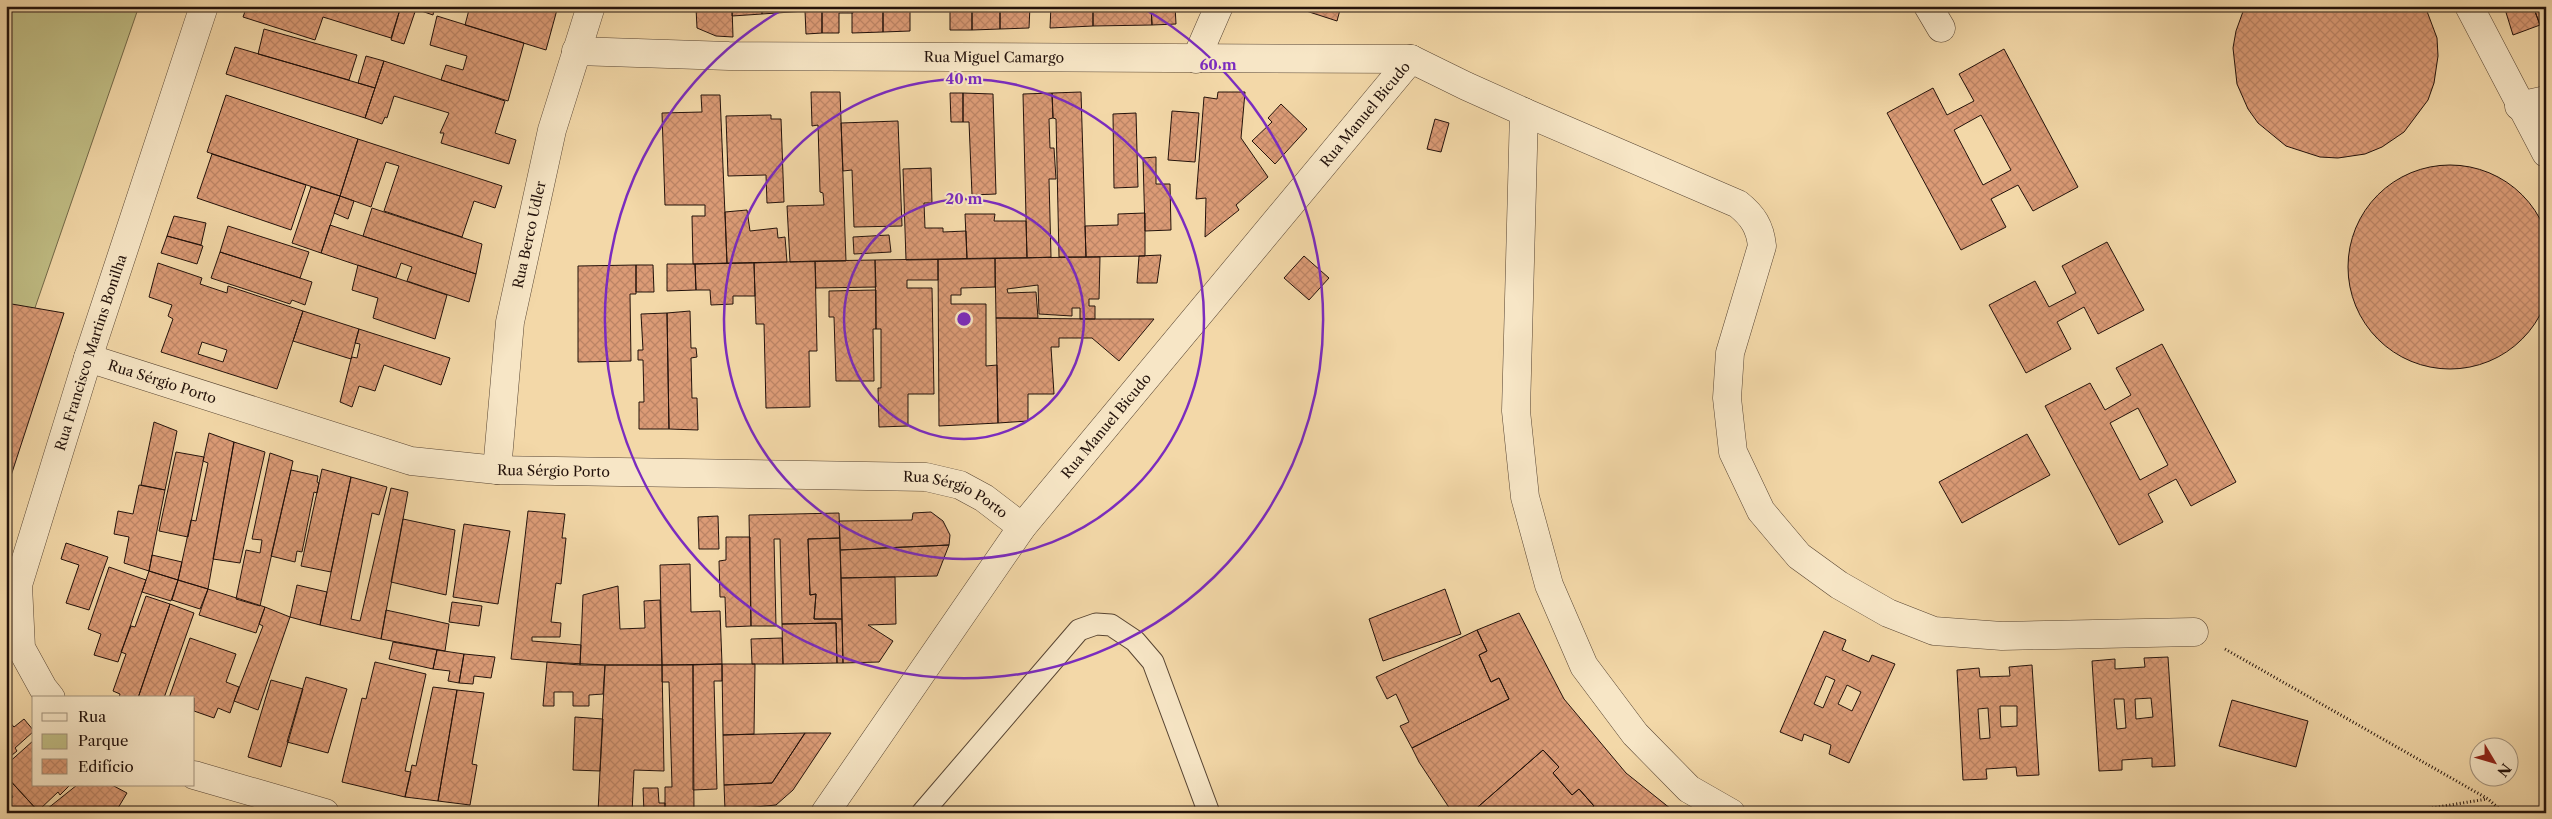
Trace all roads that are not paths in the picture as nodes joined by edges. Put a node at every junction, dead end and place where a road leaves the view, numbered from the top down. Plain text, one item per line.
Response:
1 (204, 6) edge
2 (591, 6) edge
3 (1219, 6) edge
4 (2469, 6) edge
5 (576, 51) junction
6 (1411, 58) junction
7 (1196, 59) junction
8 (2546, 100) edge
9 (2519, 106) junction
10 (1524, 112) junction
11 (2546, 153) edge
12 (88, 358) junction
13 (497, 470) junction
14 (1022, 527) junction
15 (2194, 632) road end
16 (49, 696) edge
17 (195, 775) edge
18 (325, 813) edge
19 (825, 813) edge
20 (922, 813) edge
21 (1208, 813) edge
22 (1731, 813) edge

1 - 12 street, Rua Francisco Martins Bonilha
2 - 5 street, Rua Berco Udler
3 - 7 street
4 - 9 street
5 - 7 street, Rua Miguel Camargo
5 - 13 street, Rua Berco Udler
6 - 7 street, Rua Miguel Camargo
6 - 10 street
6 - 14 street, Rua Manuel Bicudo
8 - 9 street
9 - 11 street
10 - 15 street
10 - 22 street
12 - 13 street, Rua Sérgio Porto
12 - 16 street, Rua Francisco Martins Bonilha
13 - 14 street, Rua Sérgio Porto
14 - 19 street, Rua Manuel Bicudo
17 - 18 street
20 - 21 lane

